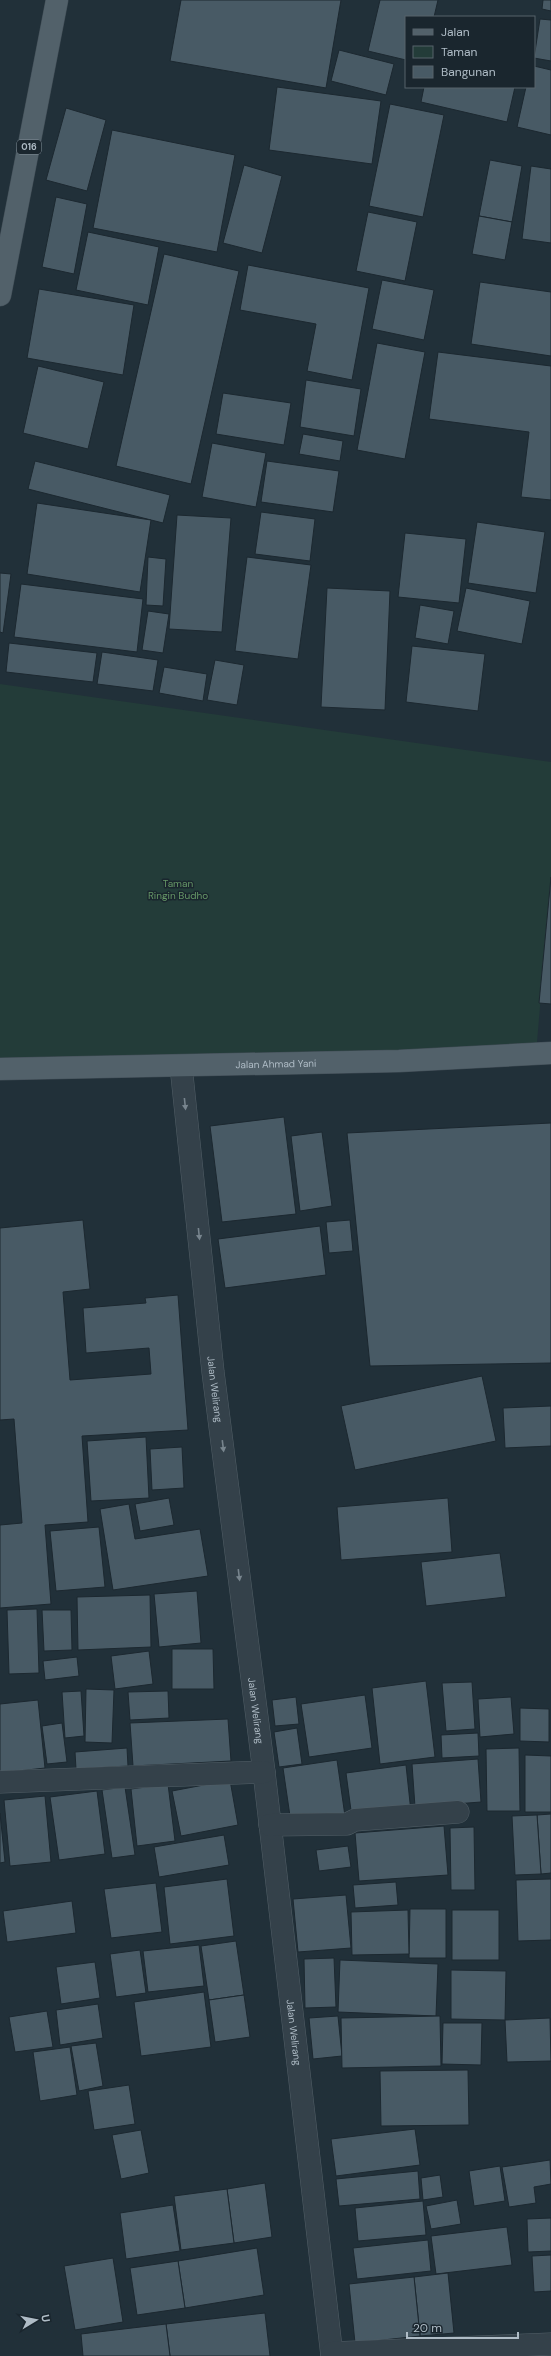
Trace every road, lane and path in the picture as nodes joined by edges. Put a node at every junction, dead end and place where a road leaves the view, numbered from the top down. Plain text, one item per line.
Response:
1 (57, 0) edge
2 (0, 295) edge
3 (551, 1053) edge
4 (181, 1066) junction
5 (0, 1069) edge
6 (264, 1772) junction
7 (0, 1782) edge
8 (458, 1812) dead end
9 (270, 1825) junction
10 (551, 2344) edge
11 (332, 2354) edge

1 - 2 main road, 016
3 - 4 main road, Jalan Ahmad Yani
4 - 5 main road, Jalan Ahmad Yani
4 -> 6 street, Jalan Welirang
6 - 7 street
6 - 9 street, Jalan Welirang
8 - 9 street
9 - 11 street, Jalan Welirang
10 - 11 street

